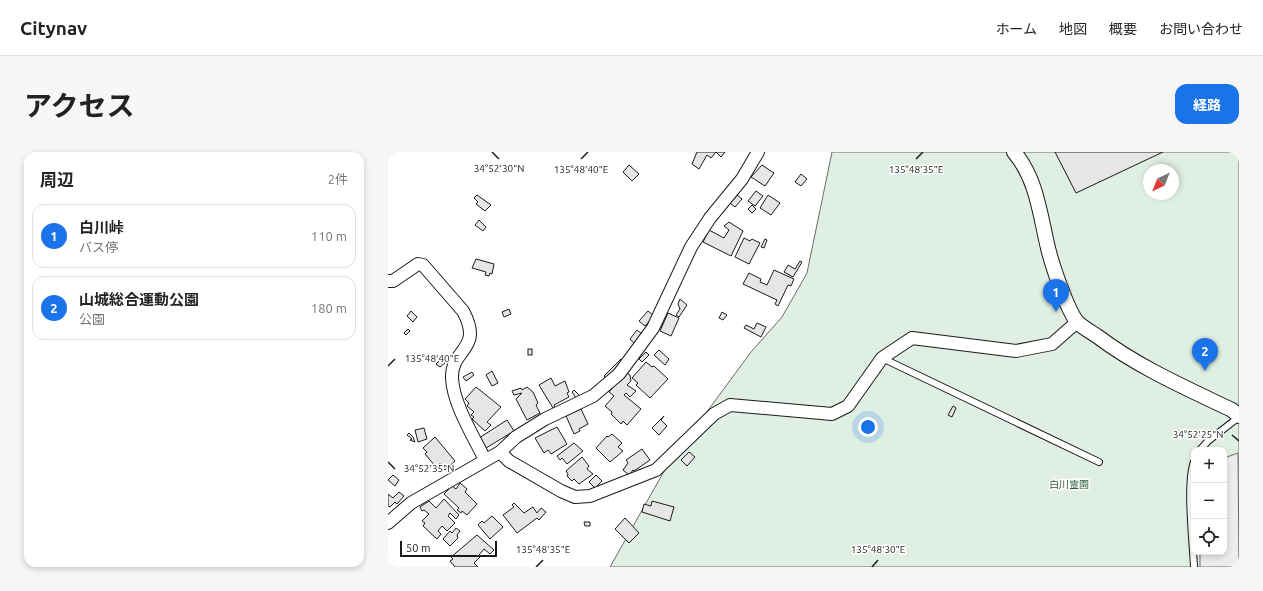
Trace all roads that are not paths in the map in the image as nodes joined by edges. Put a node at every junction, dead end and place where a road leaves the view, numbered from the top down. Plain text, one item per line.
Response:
1 (758, 152) edge
2 (1014, 152) edge
3 (388, 281) edge
4 (1077, 322) junction
5 (882, 358) junction
6 (1239, 417) edge
7 (1203, 447) edge
8 (500, 452) junction
9 (484, 460) junction
10 (1099, 462) dead end
11 (1192, 483) edge
12 (388, 523) edge
13 (1194, 567) edge

1 - 8 street
2 - 4 street
3 - 9 street
4 - 5 street
4 - 6 street
5 - 8 street
5 - 10 lane
6 - 7 lane
8 - 9 street
9 - 12 street
11 - 13 lane

